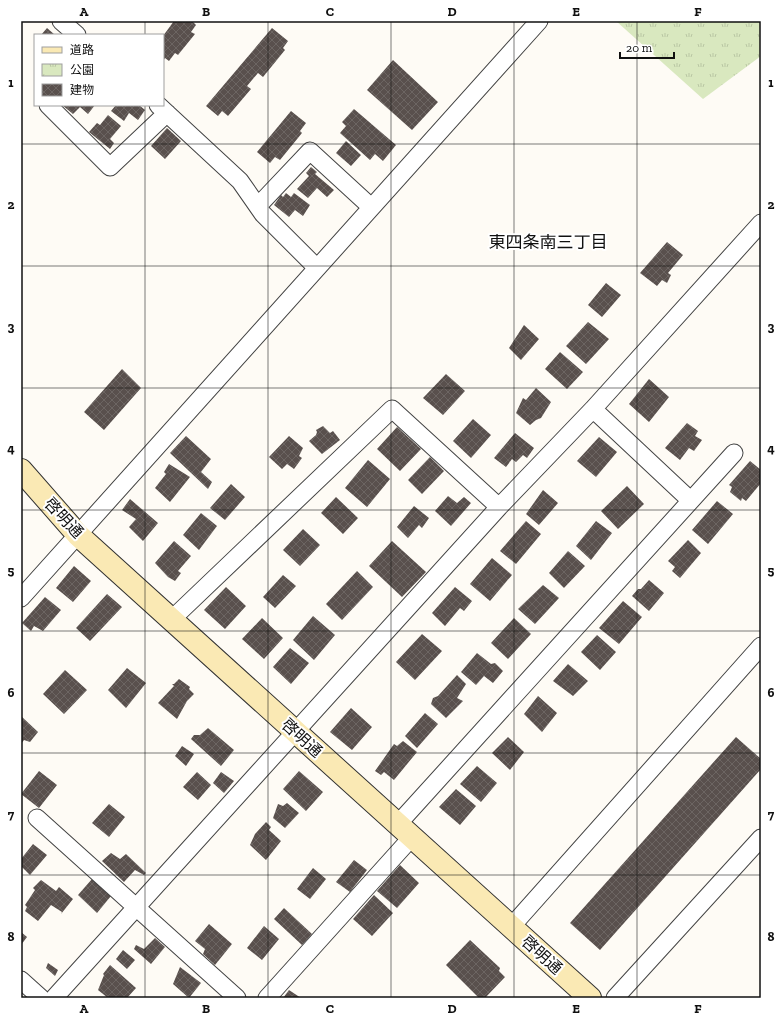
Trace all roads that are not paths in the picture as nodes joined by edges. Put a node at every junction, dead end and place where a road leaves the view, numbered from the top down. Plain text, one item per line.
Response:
1 (62, 21) edge
2 (539, 21) edge
3 (77, 34) edge
4 (49, 106) edge
5 (163, 109) edge
6 (258, 206) junction
7 (371, 208) junction
8 (761, 223) edge
9 (317, 268) junction
10 (593, 409) junction
11 (734, 453) dead end
12 (21, 470) edge
13 (690, 500) junction
14 (499, 507) junction
15 (78, 535) junction
16 (21, 598) edge
17 (171, 620) junction
18 (761, 646) edge
19 (295, 732) junction
20 (37, 818) dead end
21 (404, 831) junction
22 (761, 838) edge
23 (135, 906) junction
24 (511, 927) junction
25 (21, 980) edge
26 (40, 998) edge
27 (54, 998) edge
28 (237, 998) edge
29 (266, 998) edge
30 (590, 998) edge
31 (615, 998) edge

1 - 3 street
2 - 7 street
4 - 5 street
5 - 6 street
6 - 7 street
6 - 9 street
7 - 9 street
8 - 10 street
9 - 15 street
10 - 13 street
10 - 14 street
11 - 13 street
12 - 15 street, 啓明通
13 - 21 street
14 - 17 street
14 - 19 street
15 - 16 street
15 - 17 street, 啓明通
17 - 19 street, 啓明通
18 - 24 street
19 - 21 street, 啓明通
19 - 23 street
20 - 23 street
21 - 24 street, 啓明通
21 - 29 street
22 - 31 street
23 - 27 street
23 - 28 street
24 - 30 street, 啓明通
25 - 26 street

